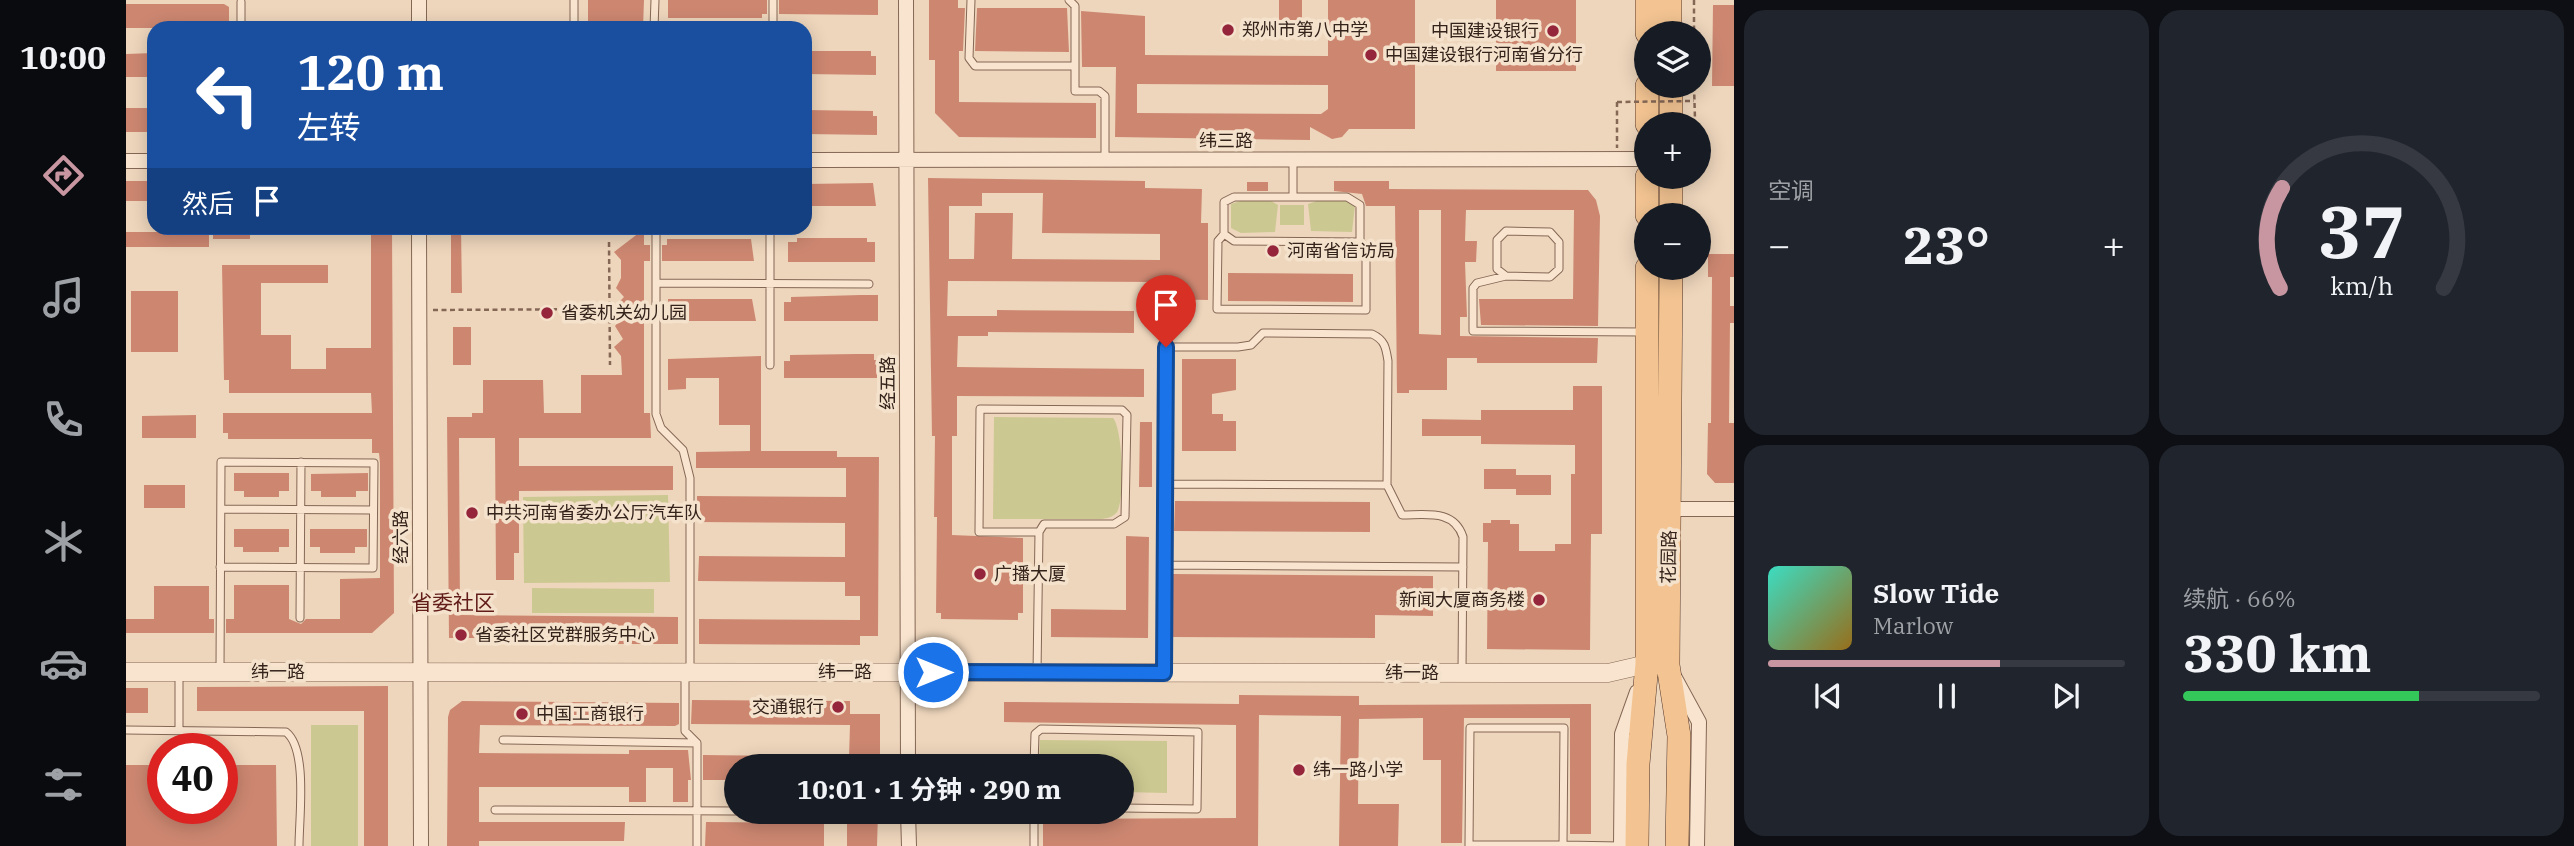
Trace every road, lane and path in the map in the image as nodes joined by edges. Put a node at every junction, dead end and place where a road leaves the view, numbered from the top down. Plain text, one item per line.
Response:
1 (419, 0) edge
2 (574, 0) edge
3 (655, 0) edge
4 (773, 0) edge
5 (905, 0) edge
6 (971, 0) edge
7 (1069, 0) edge
8 (1647, 0) edge
9 (1670, 0) edge
10 (1694, 0) edge
11 (241, 2) dead end
12 (241, 21) edge
13 (419, 21) edge
14 (574, 21) edge
15 (654, 21) edge
16 (773, 21) edge
17 (1647, 21) edge
18 (1671, 21) edge
19 (1694, 21) edge
20 (1075, 66) junction
21 (1694, 101) joint
22 (1695, 112) edge
23 (1618, 130) dead end
24 (1634, 159) edge
25 (812, 160) edge
26 (906, 160) junction
27 (1105, 160) junction
28 (1293, 160) junction
29 (126, 161) edge
30 (147, 161) edge
31 (1293, 197) junction
32 (1224, 233) junction
33 (419, 235) edge
34 (656, 235) edge
35 (770, 235) edge
36 (1360, 242) junction
37 (609, 243) dead end
38 (1506, 276) junction
39 (1647, 280) edge
40 (1671, 280) edge
41 (656, 283) junction
42 (770, 284) junction
43 (869, 284) dead end
44 (609, 309) junction
45 (419, 310) junction
46 (1647, 332) junction
47 (610, 365) dead end
48 (770, 365) dead end
49 (301, 462) junction
50 (1166, 484) junction
51 (1387, 485) junction
52 (221, 509) junction
53 (1670, 509) junction
54 (1734, 509) edge
55 (301, 510) junction
56 (373, 510) junction
57 (1039, 532) junction
58 (1165, 565) junction
59 (220, 567) junction
60 (1463, 567) junction
61 (300, 568) junction
62 (300, 618) dead end
63 (1658, 665) junction
64 (126, 671) edge
65 (179, 672) junction
66 (220, 672) junction
67 (421, 672) junction
68 (688, 672) junction
69 (908, 672) junction
70 (1037, 673) junction
71 (1164, 673) junction
72 (1462, 673) junction
73 (126, 730) edge
74 (179, 730) junction
75 (503, 740) dead end
76 (697, 743) junction
77 (908, 754) edge
78 (1034, 754) edge
79 (1134, 807) edge
80 (495, 810) dead end
81 (697, 811) junction
82 (724, 811) edge
83 (908, 824) edge
84 (1034, 824) edge
85 (1469, 845) edge
86 (1563, 845) edge
87 (299, 846) edge
88 (421, 846) edge
89 (696, 846) edge
90 (909, 846) edge
91 (1034, 846) edge
92 (1621, 846) edge
93 (1637, 846) edge
94 (1653, 846) edge
95 (1665, 846) edge
96 (1677, 846) edge
97 (1697, 846) edge

1 - 13 street
2 - 14 lane
3 - 15 lane
4 - 16 lane
5 - 26 street, 经五路
6 - 20 lane
7 - 20 lane
8 - 17 main road
9 - 18 main road
10 - 19 path
11 - 12 lane
20 - 27 lane
21 - 22 path
21 - 23 path, bridge
24 - 28 street, 纬三路
25 - 26 street, 纬三路
26 - 27 street, 纬三路
26 - 69 street, 经五路
27 - 28 street, 纬三路
28 - 31 lane
29 - 30 street
31 - 32 lane
31 - 36 lane
32 - 36 lane
32 - 36 lane
33 - 45 street, 经六路
34 - 41 lane
35 - 42 lane
37 - 44 path
38 - 38 lane
38 - 46 lane
39 - 46 main road, 花园路
40 - 53 main road, 花园路
41 - 42 lane
41 - 68 lane
42 - 43 lane
42 - 48 lane
44 - 45 path
44 - 47 path
45 - 67 street, 经六路
46 - 63 main road, 花园路
49 - 52 lane
49 - 55 lane
49 - 56 lane
50 - 51 lane
50 - 51 lane
50 - 58 lane
51 - 60 lane
52 - 55 lane
52 - 59 lane
53 - 54 street
53 - 63 main road, 花园路
55 - 56 lane
55 - 61 lane
56 - 61 lane
57 - 57 lane
57 - 70 lane
58 - 60 lane
58 - 71 lane
59 - 61 lane
59 - 66 lane
60 - 72 lane
61 - 62 lane
63 - 72 street, 纬一路
63 - 92 street
63 - 93 main road, 花园路
63 - 94 main road
63 - 95 main road
63 - 96 main road, 花园路
63 - 97 street
64 - 65 street, 纬一路
65 - 66 street, 纬一路
65 - 74 lane
66 - 67 street, 纬一路
67 - 68 street, 纬一路
67 - 88 street, 经六路
68 - 69 street, 纬一路
68 - 76 lane
69 - 70 street, 纬一路
69 - 77 street, 经五路
70 - 71 street, 纬一路
71 - 72 street, 纬一路
73 - 74 lane
74 - 87 lane
75 - 76 lane
76 - 81 lane
78 - 79 lane
80 - 81 lane
81 - 82 lane
81 - 89 lane
83 - 90 street
84 - 91 lane
85 - 86 lane
85 - 86 lane
86 - 92 lane

